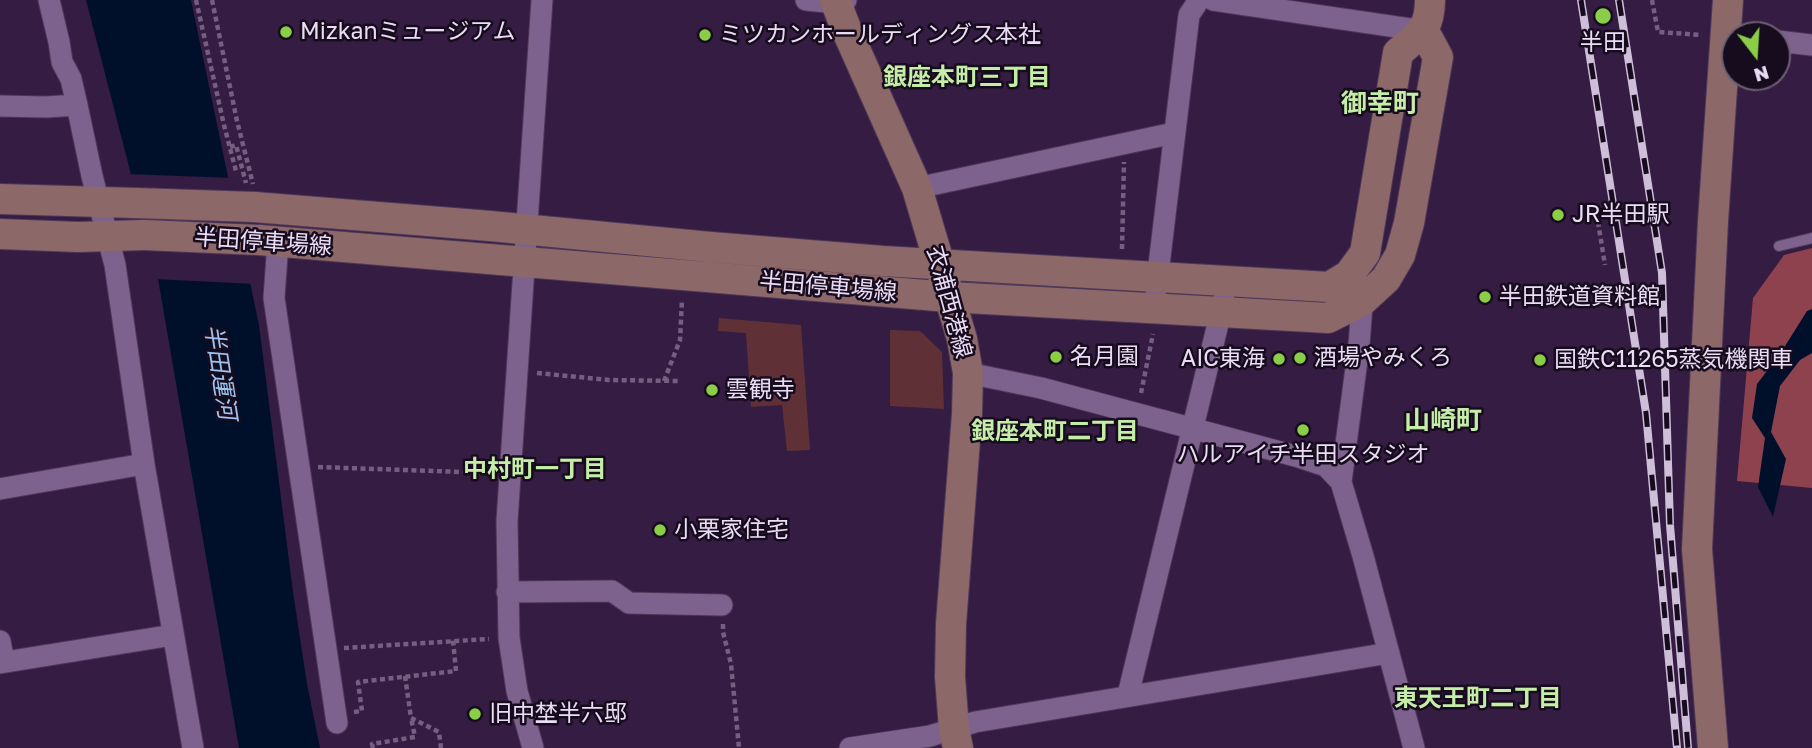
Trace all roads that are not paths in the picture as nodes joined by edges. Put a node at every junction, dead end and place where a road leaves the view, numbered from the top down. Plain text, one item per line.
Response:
1 (49, 0) edge
2 (542, 0) edge
3 (806, 0) edge
4 (1199, 0) edge
5 (1213, 0) edge
6 (1430, 0) edge
7 (1728, 0) edge
8 (839, 1) edge
9 (1725, 21) edge
10 (1424, 31) junction
11 (1791, 42) edge
12 (1812, 44) edge
13 (1721, 73) edge
14 (77, 105) junction
15 (0, 106) edge
16 (1174, 133) junction
17 (918, 188) junction
18 (0, 199) edge
19 (99, 202) junction
20 (525, 230) junction
21 (0, 234) edge
22 (107, 235) junction
23 (1812, 238) edge
24 (268, 241) junction
25 (1779, 246) dead end
26 (1365, 253) junction
27 (523, 262) junction
28 (940, 264) junction
29 (1158, 277) junction
30 (1227, 281) junction
31 (949, 297) junction
32 (1362, 301) junction
33 (1221, 312) junction
34 (1153, 322) junction
35 (968, 373) junction
36 (1192, 427) junction
37 (145, 464) junction
38 (1341, 482) junction
39 (0, 489) edge
40 (507, 592) junction
41 (722, 605) road end
42 (173, 635) junction
43 (0, 640) edge
44 (1389, 653) junction
45 (2, 662) edge
46 (1128, 695) junction
47 (337, 719) road end
48 (956, 738) edge
49 (193, 748) edge
50 (533, 748) edge
51 (850, 748) edge
52 (1414, 748) edge
53 (1713, 748) edge

1 - 14 street
2 - 20 street
3 - 8 street
4 - 16 street
5 - 10 street
6 - 10 main road
7 - 9 main road
8 - 17 main road, 衣浦西港線
10 - 26 main road
10 - 32 main road, 半田停車場線
11 - 12 street
13 - 53 main road
14 - 15 street
14 - 19 street
16 - 17 street
16 - 29 street
17 - 28 main road, 衣浦西港線
18 - 19 main road, 半田停車場線
19 - 20 main road, 半田停車場線, bridge
19 - 22 street
20 - 27 street
20 - 28 main road, 半田停車場線
21 - 22 main road, 半田停車場線
22 - 24 main road, 半田停車場線, bridge
22 - 37 street
23 - 25 lane
24 - 27 main road, 半田停車場線
24 - 47 street
26 - 30 main road, 半田停車場線
26 - 32 street
27 - 31 main road, 半田停車場線
27 - 40 street
28 - 29 main road, 半田停車場線
28 - 31 main road, 衣浦西港線
29 - 30 main road, 半田停車場線
29 - 34 street
30 - 33 street
31 - 34 main road, 半田停車場線
31 - 35 main road, 衣浦西港線
32 - 33 main road, 半田停車場線
32 - 38 street
33 - 34 main road, 半田停車場線
33 - 36 street
35 - 36 street
35 - 48 main road, 衣浦西港線
36 - 38 street
36 - 46 street
37 - 39 street
37 - 42 street
38 - 44 street
40 - 41 street
40 - 50 street
42 - 45 street
42 - 49 street
43 - 45 street
44 - 46 street
44 - 52 street
46 - 48 street
48 - 51 street

